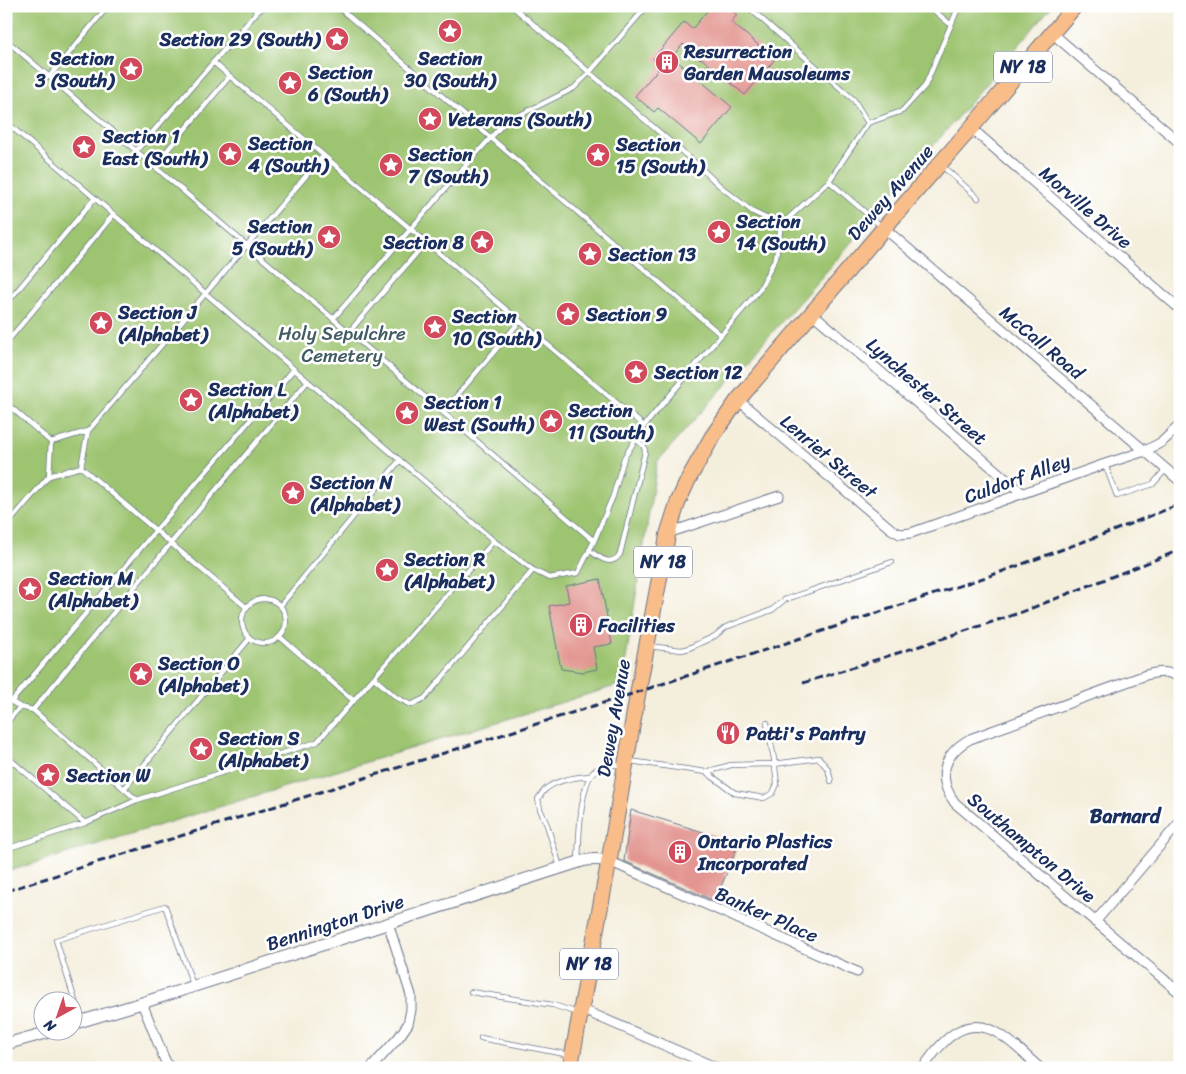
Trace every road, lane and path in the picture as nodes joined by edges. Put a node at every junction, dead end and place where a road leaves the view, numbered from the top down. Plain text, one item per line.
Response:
1 (108, 6) edge
2 (251, 6) edge
3 (265, 6) edge
4 (337, 6) edge
5 (512, 6) edge
6 (647, 6) edge
7 (747, 6) edge
8 (929, 6) edge
9 (960, 6) edge
10 (1075, 6) edge
11 (257, 12) junction
12 (951, 25) junction
13 (1052, 34) junction
14 (6, 40) edge
15 (213, 62) junction
16 (589, 73) junction
17 (230, 76) junction
18 (49, 77) junction
19 (868, 123) junction
20 (7, 125) edge
21 (972, 128) junction
22 (490, 138) junction
23 (1180, 143) edge
24 (136, 151) junction
25 (323, 156) junction
26 (940, 164) junction
27 (154, 166) junction
28 (829, 181) junction
29 (95, 198) junction
30 (978, 198) dead end
31 (114, 214) junction
32 (780, 226) junction
33 (884, 228) junction
34 (411, 230) junction
35 (426, 242) junction
36 (247, 245) junction
37 (205, 293) junction
38 (6, 304) edge
39 (1180, 310) edge
40 (812, 314) junction
41 (333, 319) junction
42 (520, 321) junction
43 (349, 332) junction
44 (721, 335) junction
45 (6, 343) edge
46 (294, 369) junction
47 (308, 381) junction
48 (738, 400) junction
49 (6, 403) edge
50 (443, 412) junction
51 (1180, 425) edge
52 (644, 426) junction
53 (88, 431) junction
54 (636, 439) junction
55 (51, 442) junction
56 (1145, 452) junction
57 (400, 460) junction
58 (1104, 464) junction
59 (81, 467) junction
60 (1166, 469) junction
61 (49, 476) junction
62 (1180, 481) edge
63 (1022, 493) junction
64 (779, 496) dead end
65 (6, 526) edge
66 (156, 530) junction
67 (668, 533) junction
68 (900, 534) joint
69 (494, 541) junction
70 (594, 541) junction
71 (171, 542) junction
72 (589, 550) junction
73 (892, 562) dead end
74 (533, 570) junction
75 (280, 606) junction
76 (246, 607) junction
77 (280, 637) junction
78 (250, 638) junction
79 (647, 646) junction
80 (374, 678) junction
81 (1180, 678) edge
82 (6, 698) edge
83 (354, 701) junction
84 (11, 702) junction
85 (20, 707) junction
86 (33, 710) junction
87 (6, 723) edge
88 (767, 723) dead end
89 (6, 756) edge
90 (625, 763) junction
91 (774, 764) junction
92 (706, 772) junction
93 (590, 776) junction
94 (831, 781) dead end
95 (124, 788) junction
96 (137, 800) junction
97 (85, 822) junction
98 (1180, 822) edge
99 (6, 849) edge
100 (609, 861) junction
101 (578, 862) junction
102 (560, 868) junction
103 (1095, 922) junction
104 (388, 923) junction
105 (857, 972) dead end
106 (194, 987) junction
107 (69, 992) edge
108 (471, 992) dead end
109 (1180, 993) edge
110 (142, 1004) junction
111 (580, 1011) junction
112 (82, 1022) edge
113 (32, 1037) edge
114 (481, 1038) dead end
115 (6, 1044) edge
116 (571, 1061) edge
117 (169, 1068) edge
118 (371, 1068) edge
119 (717, 1068) edge
120 (923, 1068) edge
121 (1040, 1068) edge

1 - 18 lane
2 - 11 lane
3 - 11 lane
4 - 22 lane
5 - 16 lane
6 - 16 lane
7 - 19 lane
8 - 12 lane
9 - 12 lane
10 - 13 main road, Dewey Avenue / NY 18
11 - 15 lane
12 - 19 lane
13 - 21 main road, Dewey Avenue / NY 18
13 - 23 street
14 - 18 lane
15 - 17 lane
15 - 24 lane
16 - 22 lane
16 - 32 lane
17 - 25 lane
17 - 27 lane
18 - 24 lane
19 - 28 lane
20 - 29 lane
21 - 26 main road, Dewey Avenue / NY 18
21 - 39 street, Morville Drive
22 - 34 lane
22 - 44 lane
24 - 27 lane
25 - 34 lane
25 - 36 lane
26 - 30 lane
26 - 33 main road, Dewey Avenue / NY 18
27 - 36 lane
28 - 32 lane
28 - 33 lane
29 - 31 lane
29 - 38 lane
31 - 37 lane
31 - 45 lane
32 - 44 lane
33 - 40 main road, Dewey Avenue / NY 18
33 - 56 street, McCall Road
34 - 35 lane
34 - 41 lane
35 - 42 lane
35 - 43 lane
36 - 37 lane
36 - 41 lane
37 - 46 lane
37 - 53 lane
40 - 48 main road, Dewey Avenue / NY 18
40 - 63 street, Lynchester Street
41 - 43 lane
42 - 50 lane
42 - 52 lane
43 - 50 lane
44 - 52 lane
46 - 47 lane
46 - 66 lane
47 - 57 lane
47 - 71 lane
48 - 67 main road, Dewey Avenue / NY 18
48 - 68 street, Lenriet Street
49 - 55 lane
50 - 70 lane
51 - 56 street, Culdorf Alley
52 - 54 lane
53 - 55 lane
53 - 59 lane
54 - 70 lane
54 - 72 lane
55 - 61 lane
56 - 58 street, Culdorf Alley
56 - 60 street, McCall Road
57 - 69 lane
57 - 75 lane
58 - 60 lane
58 - 63 street, Culdorf Alley
59 - 61 lane
59 - 66 lane
60 - 62 street, McCall Road
61 - 65 lane
63 - 68 street, Culdorf Alley
64 - 67 street
66 - 71 lane
66 - 84 lane
67 - 79 main road, Dewey Avenue / NY 18
69 - 74 lane
69 - 80 lane
70 - 72 lane
71 - 76 lane
71 - 86 lane
72 - 74 lane
73 - 79 lane
74 - 80 lane
75 - 76 lane
75 - 77 lane
76 - 78 lane
77 - 78 lane
77 - 83 lane
78 - 95 lane
79 - 90 main road, Dewey Avenue / NY 18
80 - 83 lane
81 - 103 street, Southampton Drive
82 - 84 lane
83 - 96 lane
84 - 85 lane
85 - 86 lane
85 - 87 lane
86 - 95 lane
88 - 91 lane
89 - 97 lane
90 - 92 lane
90 - 93 lane
90 - 100 main road, Dewey Avenue / NY 18
91 - 92 lane
91 - 92 lane
91 - 94 lane
93 - 101 lane
93 - 102 lane
95 - 96 lane
96 - 97 lane
97 - 99 lane
98 - 103 street
100 - 101 street, Bennington Drive
100 - 105 street, Banker Place
100 - 111 main road, Dewey Avenue / NY 18
101 - 102 street, Bennington Drive
102 - 104 street, Bennington Drive
103 - 109 street, Southampton Drive
104 - 106 street, Bennington Drive
104 - 118 street
106 - 107 lane
106 - 110 street, Bennington Drive
108 - 111 lane
110 - 112 street, Bennington Drive
110 - 117 street
111 - 116 main road, Dewey Avenue / NY 18
111 - 119 street
113 - 115 street
114 - 116 lane
120 - 121 street

